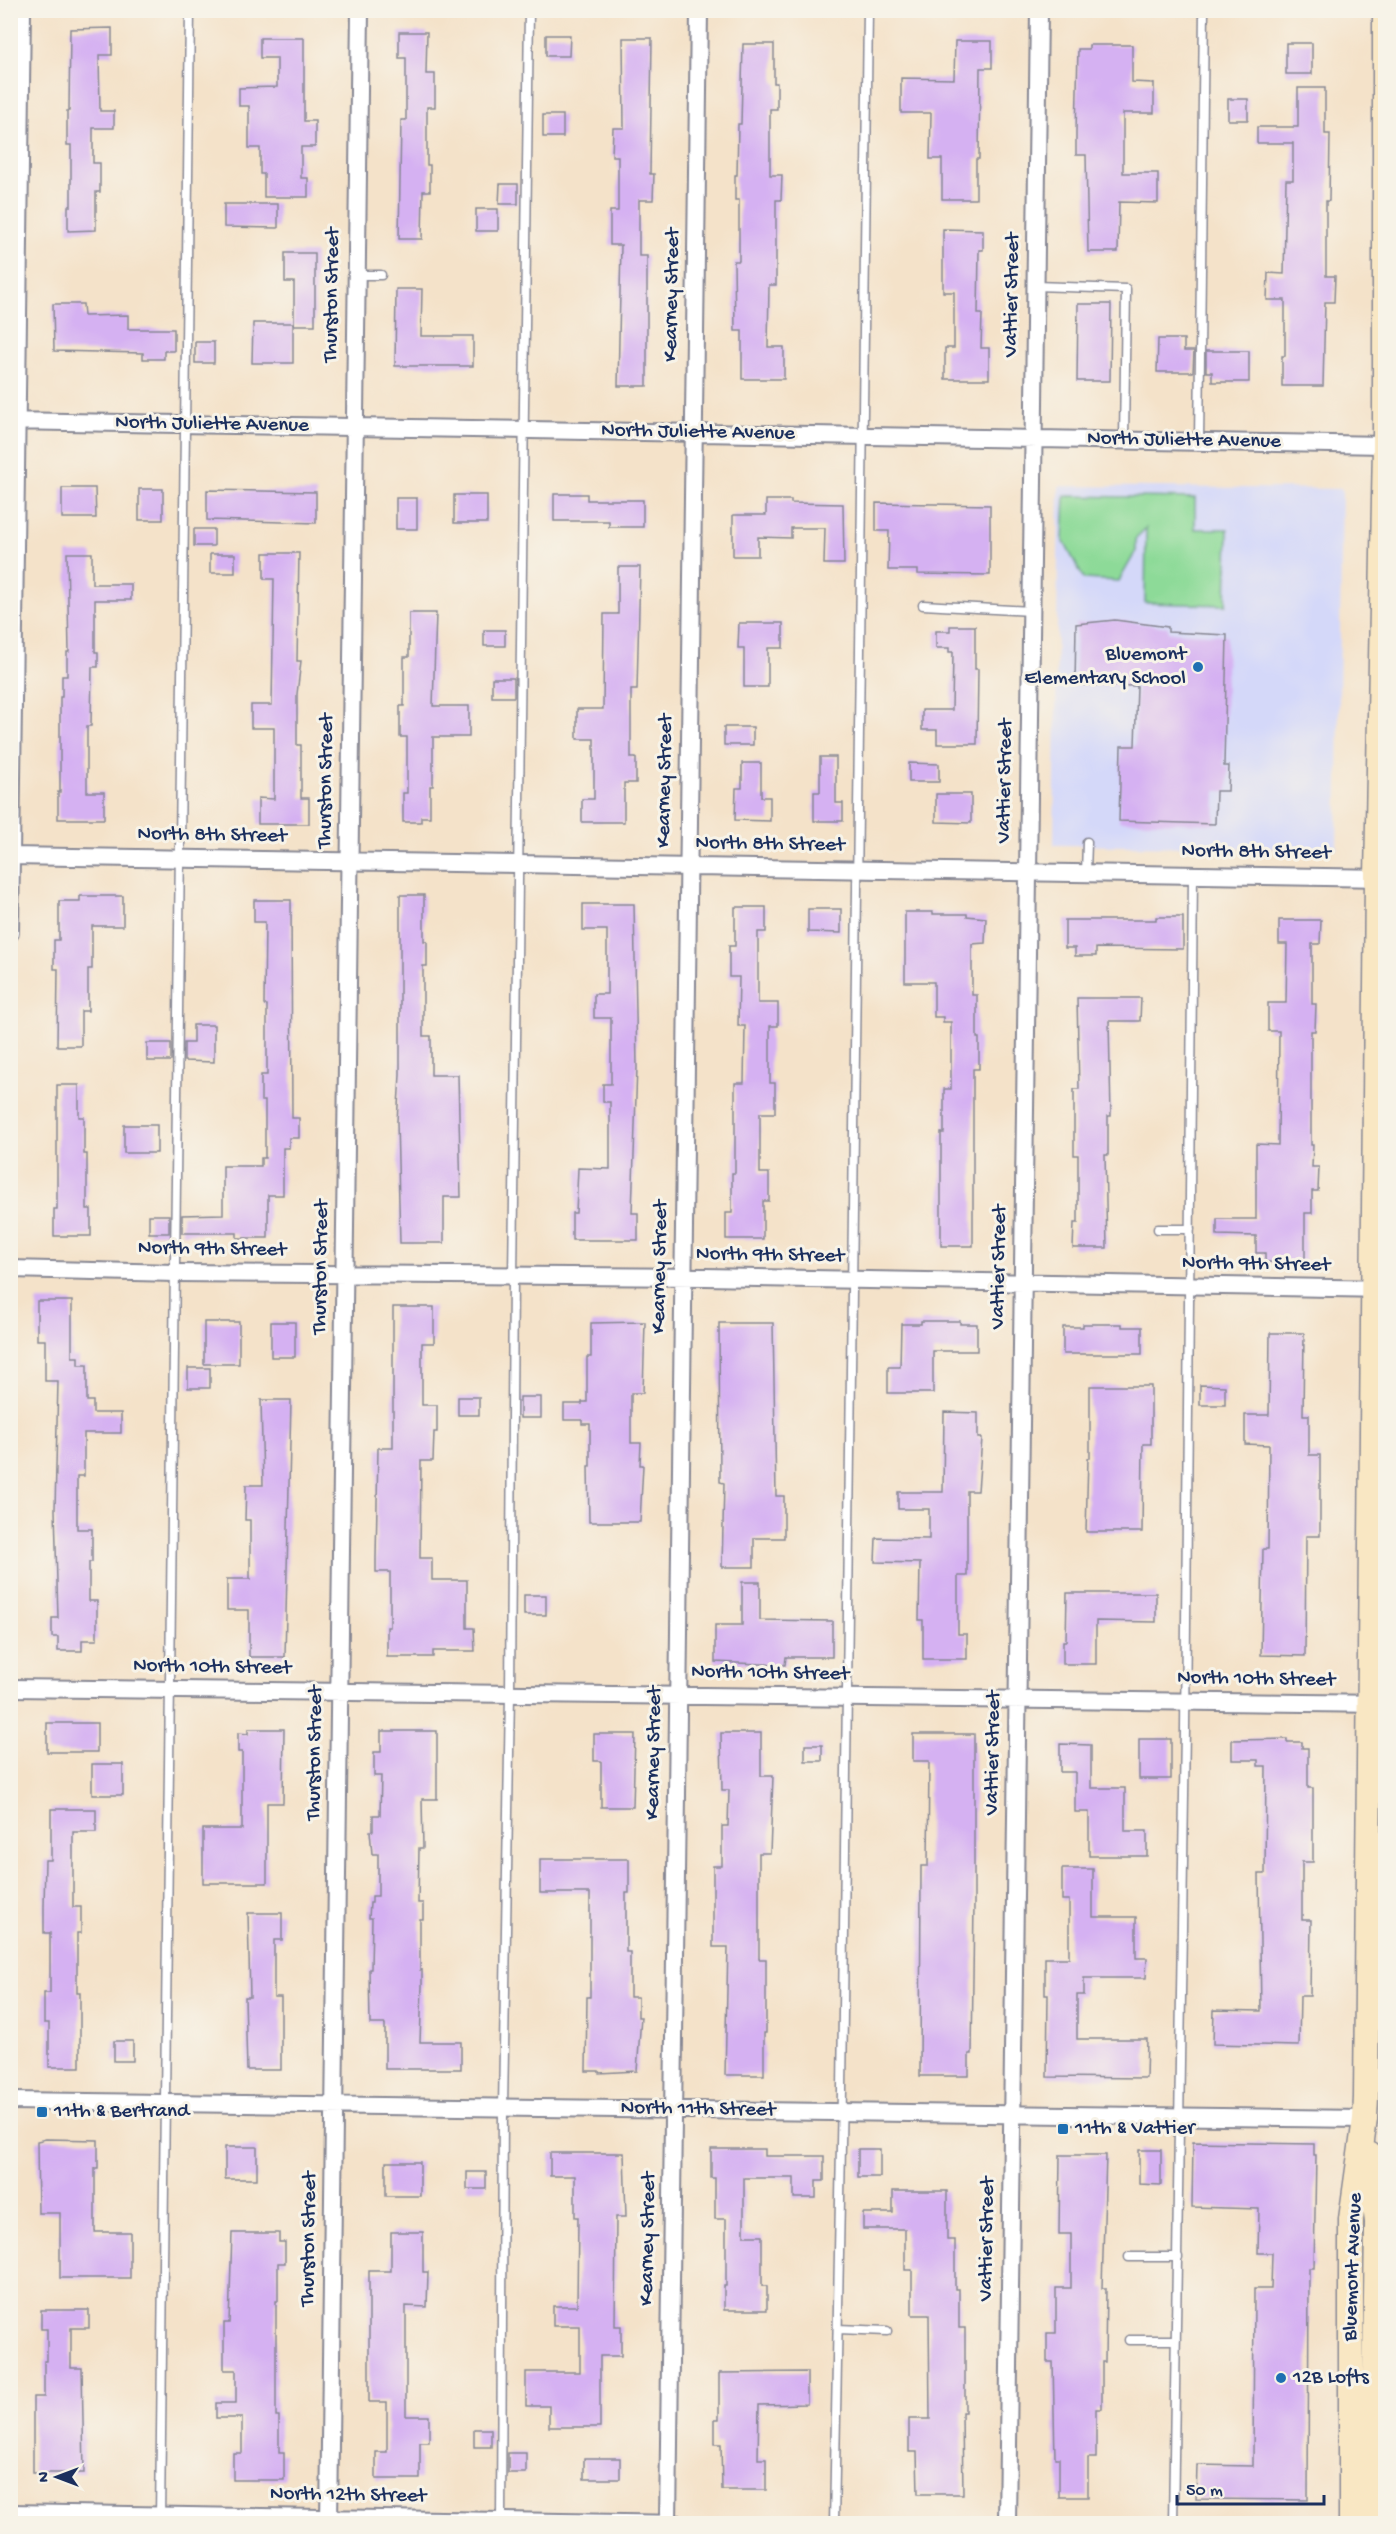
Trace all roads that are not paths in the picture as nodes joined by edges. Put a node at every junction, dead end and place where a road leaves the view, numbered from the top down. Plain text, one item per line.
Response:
1 (22, 10) edge
2 (190, 10) edge
3 (360, 10) edge
4 (529, 10) edge
5 (699, 10) edge
6 (868, 10) edge
7 (1039, 10) edge
8 (1203, 10) edge
9 (1385, 10) edge
10 (356, 275) junction
11 (381, 276) dead end
12 (1035, 286) junction
13 (14, 421) edge
14 (185, 424) junction
15 (354, 427) junction
16 (525, 430) junction
17 (693, 433) junction
18 (864, 436) junction
19 (1033, 439) junction
20 (1124, 440) junction
21 (1199, 442) junction
22 (1385, 445) edge
23 (922, 605) dead end
24 (1031, 611) junction
25 (1086, 842) dead end
26 (11, 855) edge
27 (180, 858) junction
28 (349, 861) junction
29 (519, 864) junction
30 (688, 867) junction
31 (857, 869) junction
32 (1027, 872) junction
33 (1086, 873) junction
34 (1193, 875) junction
35 (1381, 878) edge
36 (10, 933) edge
37 (1158, 1229) dead end
38 (1190, 1229) junction
39 (10, 1269) edge
40 (175, 1273) junction
41 (344, 1274) junction
42 (513, 1277) junction
43 (684, 1277) junction
44 (852, 1280) junction
45 (1023, 1284) junction
46 (1189, 1286) junction
47 (1380, 1289) edge
48 (10, 1688) edge
49 (171, 1690) junction
50 (339, 1692) junction
51 (510, 1694) junction
52 (678, 1696) junction
53 (846, 1698) junction
54 (1017, 1699) junction
55 (1185, 1701) junction
56 (1378, 1704) edge
57 (10, 2102) edge
58 (166, 2103) junction
59 (334, 2106) junction
60 (503, 2108) junction
61 (673, 2110) junction
62 (842, 2112) junction
63 (1012, 2114) junction
64 (1180, 2116) junction
65 (1375, 2119) edge
66 (1380, 2204) edge
67 (1129, 2258) dead end
68 (1178, 2258) junction
69 (838, 2329) junction
70 (887, 2331) dead end
71 (1129, 2340) dead end
72 (1176, 2340) junction
73 (1381, 2351) edge
74 (1380, 2412) edge
75 (1351, 2424) junction
76 (1380, 2468) edge
77 (10, 2513) edge
78 (160, 2519) edge
79 (329, 2521) edge
80 (502, 2522) edge
81 (668, 2523) edge
82 (684, 2523) edge
83 (834, 2523) edge
84 (1007, 2523) edge
85 (1173, 2523) edge
86 (1351, 2523) edge
87 (1364, 2523) edge
88 (1373, 2523) edge

1 - 13 street
2 - 14 lane
3 - 10 street, Thurston Street
4 - 16 lane
5 - 17 street, Kearney Street
6 - 18 lane
7 - 12 street, Vattier Street
8 - 21 lane
9 - 22 main road, Bluemont Avenue
10 - 11 lane
10 - 15 street, Thurston Street
12 - 19 street, Vattier Street
12 - 20 lane
13 - 14 street, North Juliette Avenue
13 - 26 street
14 - 15 street, North Juliette Avenue
14 - 27 lane
15 - 16 street, North Juliette Avenue
15 - 28 street, Thurston Street
16 - 17 street, North Juliette Avenue
16 - 29 lane
17 - 18 street, North Juliette Avenue
17 - 30 street, Kearney Street
18 - 19 street, North Juliette Avenue
18 - 31 lane
19 - 20 street, North Juliette Avenue
19 - 24 street, Vattier Street
20 - 21 street, North Juliette Avenue
21 - 22 street, North Juliette Avenue
22 - 35 main road, Bluemont Avenue
23 - 24 lane
24 - 32 street, Vattier Street
25 - 33 lane
26 - 27 street, North 8th Street
26 - 36 street
27 - 28 street, North 8th Street
27 - 40 lane
28 - 29 street, North 8th Street
28 - 41 street, Thurston Street
29 - 30 street, North 8th Street
29 - 42 lane
30 - 31 street, North 8th Street
30 - 43 street, Kearney Street
31 - 32 street, North 8th Street
31 - 44 lane
32 - 33 street, North 8th Street
32 - 45 street, Vattier Street
33 - 34 street, North 8th Street
34 - 35 street, North 8th Street
34 - 38 lane
35 - 47 main road, Bluemont Avenue
37 - 38 lane
38 - 46 lane
39 - 40 street, North 9th Street
40 - 41 street, North 9th Street
40 - 49 lane
41 - 42 street, North 9th Street
41 - 50 street, Thurston Street
42 - 43 street, North 9th Street
42 - 51 lane
43 - 44 street, North 9th Street
43 - 52 street, Kearney Street
44 - 45 street, North 9th Street
44 - 53 lane
45 - 46 street, North 9th Street
45 - 54 street, Vattier Street
46 - 47 street, North 9th Street
46 - 55 lane
47 - 56 main road, Bluemont Avenue
48 - 49 street, North 10th Street
49 - 50 street, North 10th Street
49 - 58 lane
50 - 51 street, North 10th Street
50 - 59 street, Thurston Street
51 - 52 street, North 10th Street
51 - 60 lane
52 - 53 street, North 10th Street
52 - 61 street, Kearney Street
53 - 54 street, North 10th Street
53 - 62 lane
54 - 55 street, North 10th Street
54 - 63 street, Vattier Street
55 - 56 street, North 10th Street
55 - 64 lane
56 - 65 main road, Bluemont Avenue
57 - 58 street, North 11th Street
58 - 59 street, North 11th Street
58 - 78 lane
59 - 60 street, North 11th Street
59 - 79 street, Thurston Street
60 - 61 street, North 11th Street
60 - 80 lane
61 - 62 street, North 11th Street
61 - 81 street, Kearney Street
62 - 63 street, North 11th Street
62 - 69 lane
63 - 64 street, North 11th Street
63 - 84 street, Vattier Street
64 - 65 street, North 11th Street
64 - 68 lane
65 - 66 main road, Bluemont Avenue
65 - 75 main road, Bluemont Avenue
66 - 73 main road, Bluemont Avenue
67 - 68 lane
68 - 72 lane
69 - 70 lane
69 - 83 lane
71 - 72 lane
72 - 85 lane
73 - 74 main road, Bluemont Avenue
74 - 76 main road, Bluemont Avenue
75 - 86 main road, Bluemont Avenue
75 - 87 street
76 - 88 main road, Bluemont Avenue
77 - 78 street, North 12th Street
78 - 79 street, North 12th Street
79 - 80 street, North 12th Street
80 - 81 street, North 12th Street
81 - 82 street, North 12th Street

